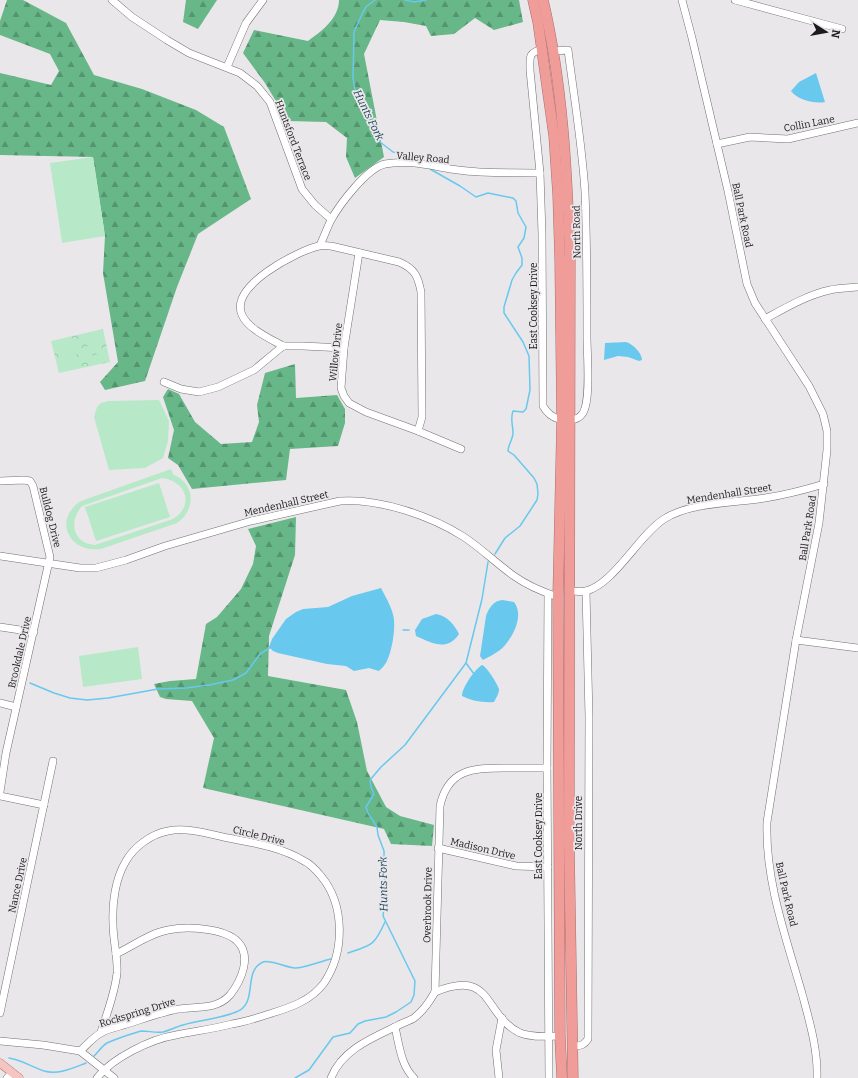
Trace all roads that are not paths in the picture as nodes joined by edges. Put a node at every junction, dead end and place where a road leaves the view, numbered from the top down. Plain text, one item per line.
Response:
1 (112, 0) edge
2 (263, 0) edge
3 (533, 0) edge
4 (543, 0) edge
5 (682, 0) edge
6 (735, 0) edge
7 (842, 29) dead end
8 (542, 49) junction
9 (553, 51) junction
10 (227, 67) junction
11 (858, 123) edge
12 (717, 144) junction
13 (540, 173) junction
14 (332, 219) junction
15 (320, 245) junction
16 (359, 253) junction
17 (858, 288) edge
18 (765, 319) junction
19 (283, 346) junction
20 (344, 348) junction
21 (164, 382) dead end
22 (566, 420) junction
23 (418, 431) junction
24 (461, 449) dead end
25 (0, 481) edge
26 (824, 484) junction
27 (560, 543) junction
28 (0, 556) edge
29 (49, 564) junction
30 (571, 591) junction
31 (586, 591) junction
32 (548, 594) junction
33 (558, 597) junction
34 (0, 627) edge
35 (34, 632) junction
36 (569, 633) junction
37 (796, 640) junction
38 (858, 648) edge
39 (0, 703) edge
40 (16, 707) junction
41 (53, 761) dead end
42 (547, 768) junction
43 (0, 792) edge
44 (0, 796) edge
45 (44, 805) junction
46 (438, 848) junction
47 (548, 868) junction
48 (116, 954) junction
49 (435, 992) junction
50 (0, 1013) edge
51 (502, 1018) junction
52 (395, 1027) junction
53 (101, 1032) junction
54 (549, 1036) junction
55 (560, 1036) junction
56 (0, 1041) edge
57 (574, 1046) junction
58 (80, 1051) junction
59 (0, 1063) edge
60 (103, 1070) junction
61 (9, 1075) edge
62 (19, 1078) edge
63 (97, 1078) edge
64 (114, 1078) edge
65 (331, 1078) edge
66 (414, 1078) edge
67 (499, 1078) edge
68 (549, 1078) edge
69 (562, 1078) edge
70 (573, 1078) edge
71 (817, 1078) edge

1 - 10 street, Huntsford Terrace
2 - 10 street
3 - 8 highway
4 - 9 highway
5 - 12 street, Ball Park Road
6 - 7 street
8 - 13 street
8 - 22 highway
9 - 22 highway
9 - 22 street, North Road
10 - 14 street, Huntsford Terrace
11 - 12 street, Collin Lane
12 - 18 street, Ball Park Road
13 - 14 street, Valley Road
13 - 22 street, East Cooksey Drive
14 - 15 street, Valley Road
15 - 16 street
15 - 19 street
16 - 20 street, Willow Drive
16 - 23 street
17 - 18 street
18 - 26 street, Ball Park Road
19 - 20 street
19 - 21 street
20 - 23 street, Willow Drive
22 - 27 highway
22 - 30 highway
23 - 24 street, Willow Drive
25 - 29 street, Bulldog Drive
26 - 31 street, Mendenhall Street
26 - 37 street, Ball Park Road
27 - 30 highway
27 - 33 highway
28 - 29 street, Mendenhall Street
29 - 32 street, Mendenhall Street
29 - 35 street, Brookdale Drive
30 - 31 street
30 - 36 highway
31 - 57 street, North Drive
32 - 33 street, Mendenhall Street
32 - 42 street, East Cooksey Drive
33 - 36 highway
33 - 55 highway
34 - 35 street
35 - 40 street, Brookdale Drive
36 - 57 highway
37 - 38 street
37 - 71 street, Ball Park Road
39 - 40 street
40 - 43 street, Brookdale Drive
41 - 45 street, Nance Drive
42 - 46 street, Overbrook Drive
42 - 47 street, East Cooksey Drive
44 - 45 street
45 - 50 street, Nance Drive
46 - 47 street, Madison Drive
46 - 49 street, Overbrook Drive
47 - 54 street, East Cooksey Drive
48 - 53 street, Circle Drive
48 - 53 street, Rockspring Drive
48 - 60 street, Circle Drive
49 - 51 street
49 - 52 street
51 - 54 street
51 - 67 street
52 - 65 street
52 - 66 street
53 - 58 street, Rockspring Drive
54 - 55 street
54 - 68 street, East Cooksey Drive
55 - 69 highway
56 - 58 street
57 - 70 highway
58 - 60 street
59 - 61 main road
60 - 63 street, Circle Drive
60 - 64 street
61 - 62 main road

